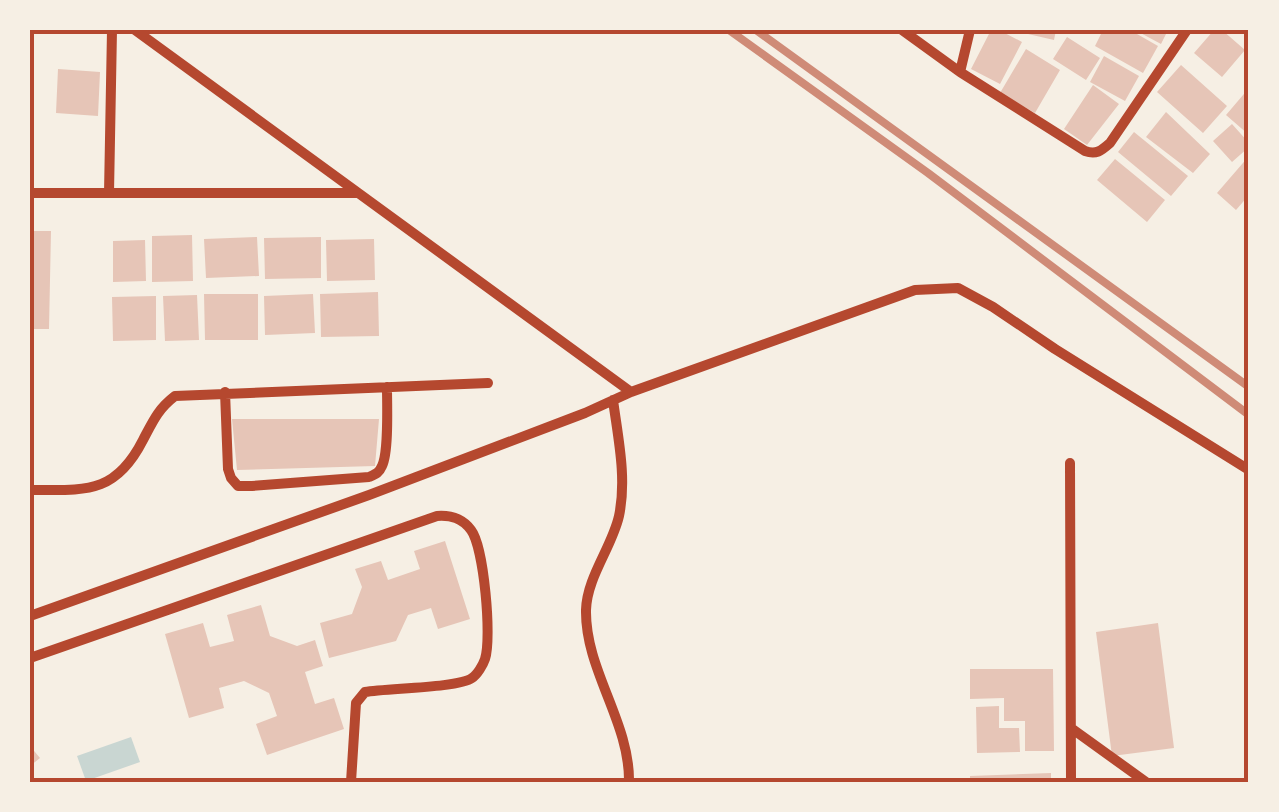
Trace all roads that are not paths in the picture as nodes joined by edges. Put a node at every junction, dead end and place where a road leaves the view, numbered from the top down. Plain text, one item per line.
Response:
1 (112, 30) edge
2 (135, 30) edge
3 (902, 30) edge
4 (970, 30) edge
5 (1187, 30) edge
6 (960, 72) junction
7 (30, 193) edge
8 (109, 193) junction
9 (357, 194) junction
10 (488, 383) dead end
11 (387, 387) junction
12 (225, 392) junction
13 (632, 392) junction
14 (612, 400) junction
15 (1070, 463) dead end
16 (1249, 470) edge
17 (30, 490) edge
18 (30, 616) edge
19 (30, 658) edge
20 (1071, 728) junction
21 (351, 782) edge
22 (629, 782) edge
23 (1072, 782) edge
24 (1146, 782) edge

1 - 8 street
2 - 9 street
3 - 6 street
4 - 6 street
5 - 6 street
7 - 8 street
8 - 9 street
9 - 13 street
10 - 11 street
11 - 12 street
11 - 12 street
12 - 17 street
13 - 14 street
13 - 16 street
14 - 18 street
14 - 22 street
15 - 20 street
19 - 21 street
20 - 23 street
20 - 24 street

